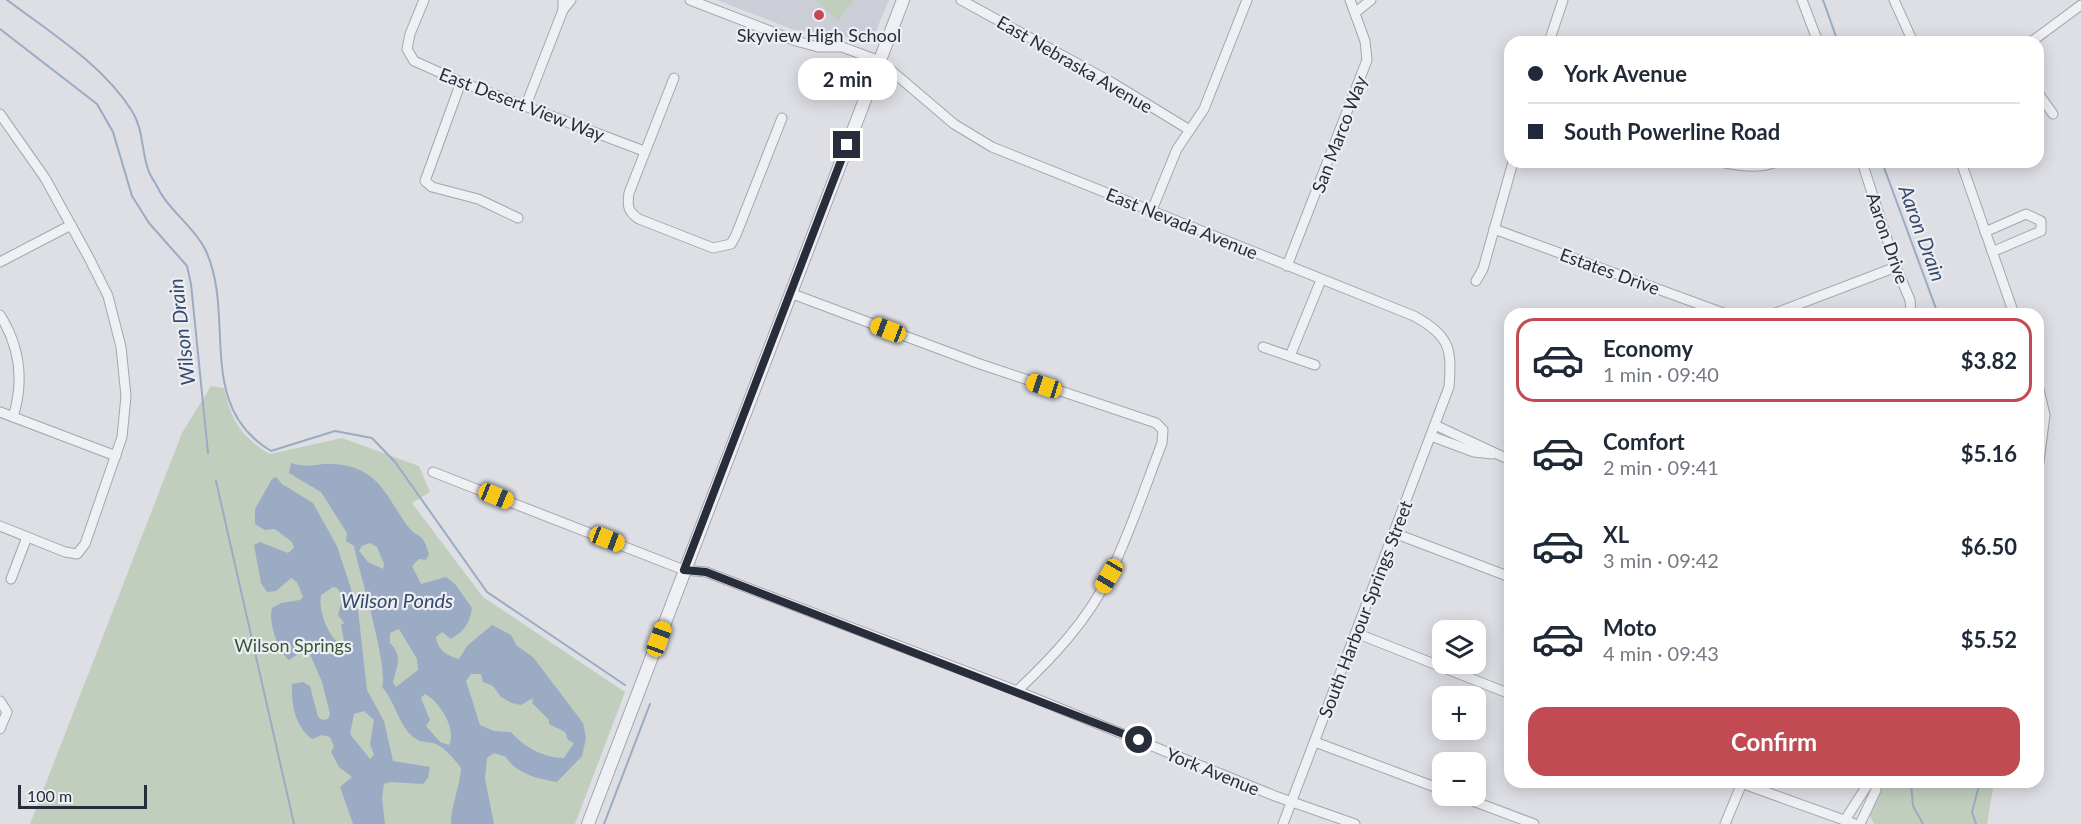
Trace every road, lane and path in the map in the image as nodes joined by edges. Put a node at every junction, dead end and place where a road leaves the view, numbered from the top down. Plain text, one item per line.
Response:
1 (424, 0) edge
2 (572, 0) edge
3 (690, 0) edge
4 (903, 0) edge
5 (961, 0) edge
6 (1248, 0) edge
7 (1350, 0) edge
8 (1371, 0) edge
9 (1563, 0) edge
10 (1802, 0) edge
11 (1893, 0) edge
12 (2077, 0) edge
13 (563, 5) edge
14 (2081, 5) edge
15 (1356, 12) junction
16 (2068, 13) junction
17 (1551, 36) edge
18 (1816, 36) edge
19 (1910, 36) edge
20 (2039, 36) edge
21 (880, 61) junction
22 (674, 78) dead end
23 (461, 82) junction
24 (2044, 104) edge
25 (526, 105) junction
26 (0, 114) edge
27 (2053, 114) dead end
28 (782, 118) dead end
29 (1188, 129) junction
30 (644, 151) junction
31 (1511, 168) edge
32 (1864, 168) edge
33 (1963, 168) edge
34 (1152, 210) junction
35 (518, 218) dead end
36 (71, 225) junction
37 (1494, 229) junction
38 (1985, 232) junction
39 (1992, 252) junction
40 (0, 262) edge
41 (1287, 266) junction
42 (1896, 267) junction
43 (1321, 280) junction
44 (1476, 281) dead end
45 (790, 293) junction
46 (1710, 308) edge
47 (1789, 308) edge
48 (1911, 308) edge
49 (2012, 308) edge
50 (0, 315) edge
51 (1263, 347) dead end
52 (1290, 356) junction
53 (1315, 365) dead end
54 (1446, 395) joint
55 (0, 412) edge
56 (13, 417) junction
57 (1435, 425) junction
58 (1431, 436) junction
59 (1495, 454) junction
60 (116, 456) junction
61 (1504, 458) edge
62 (433, 472) dead end
63 (0, 526) edge
64 (1394, 533) junction
65 (27, 537) junction
66 (684, 570) junction
67 (1504, 575) edge
68 (11, 579) dead end
69 (1356, 633) junction
70 (1017, 691) junction
71 (1504, 692) edge
72 (0, 700) edge
73 (0, 729) edge
74 (1315, 742) junction
75 (1432, 786) edge
76 (1738, 788) edge
77 (1757, 788) edge
78 (1865, 788) edge
79 (1876, 788) edge
80 (1292, 802) junction
81 (1486, 806) edge
82 (1845, 820) junction
83 (588, 824) edge
84 (1283, 824) edge
85 (1355, 824) edge
86 (1534, 824) edge
87 (1725, 824) edge
88 (1855, 824) edge
89 (1860, 824) edge

1 - 23 street, East Desert View Way
2 - 13 street
3 - 21 street, East Nevada Avenue
4 - 21 street
5 - 29 street, East Nebraska Avenue
6 - 29 street
7 - 15 street, San Marco Way
8 - 15 street
9 - 17 street
10 - 18 street
11 - 19 street
12 - 16 street
13 - 25 street
14 - 16 street
15 - 41 street, San Marco Way
16 - 20 street
21 - 34 street, East Nevada Avenue
21 - 45 street
22 - 30 street
23 - 25 street, East Desert View Way
23 - 35 street
24 - 27 street
25 - 30 street, East Desert View Way
26 - 36 street
28 - 30 street
29 - 34 street
31 - 37 street
32 - 42 street, Aaron Drive
33 - 38 street
34 - 41 street, East Nevada Avenue
36 - 40 street
36 - 60 street
37 - 44 street
37 - 46 street, Estates Drive
38 - 39 street
38 - 39 street
39 - 49 street
41 - 43 street, East Nevada Avenue
42 - 47 street
42 - 48 street, Aaron Drive
43 - 52 street
43 - 54 street, East Nevada Avenue
45 - 66 street
45 - 70 street
50 - 56 street
51 - 52 street
52 - 53 street
54 - 57 street, South Harbour Springs Street
55 - 56 street
56 - 60 street
57 - 58 street, South Harbour Springs Street
57 - 59 street
58 - 59 street
58 - 64 street, South Harbour Springs Street
59 - 61 street
60 - 65 street
62 - 66 street, York Avenue
63 - 65 street
64 - 67 street
64 - 69 street, South Harbour Springs Street
65 - 68 street
66 - 70 street, York Avenue
66 - 83 street
69 - 71 street
69 - 74 street, South Harbour Springs Street
70 - 80 street, York Avenue
72 - 73 street
74 - 75 street
74 - 80 street, South Harbour Springs Street
76 - 87 street
77 - 82 street
78 - 82 street
79 - 89 street
80 - 84 street, South Harbour Springs Street
80 - 85 street, York Avenue
81 - 86 street
82 - 88 street

